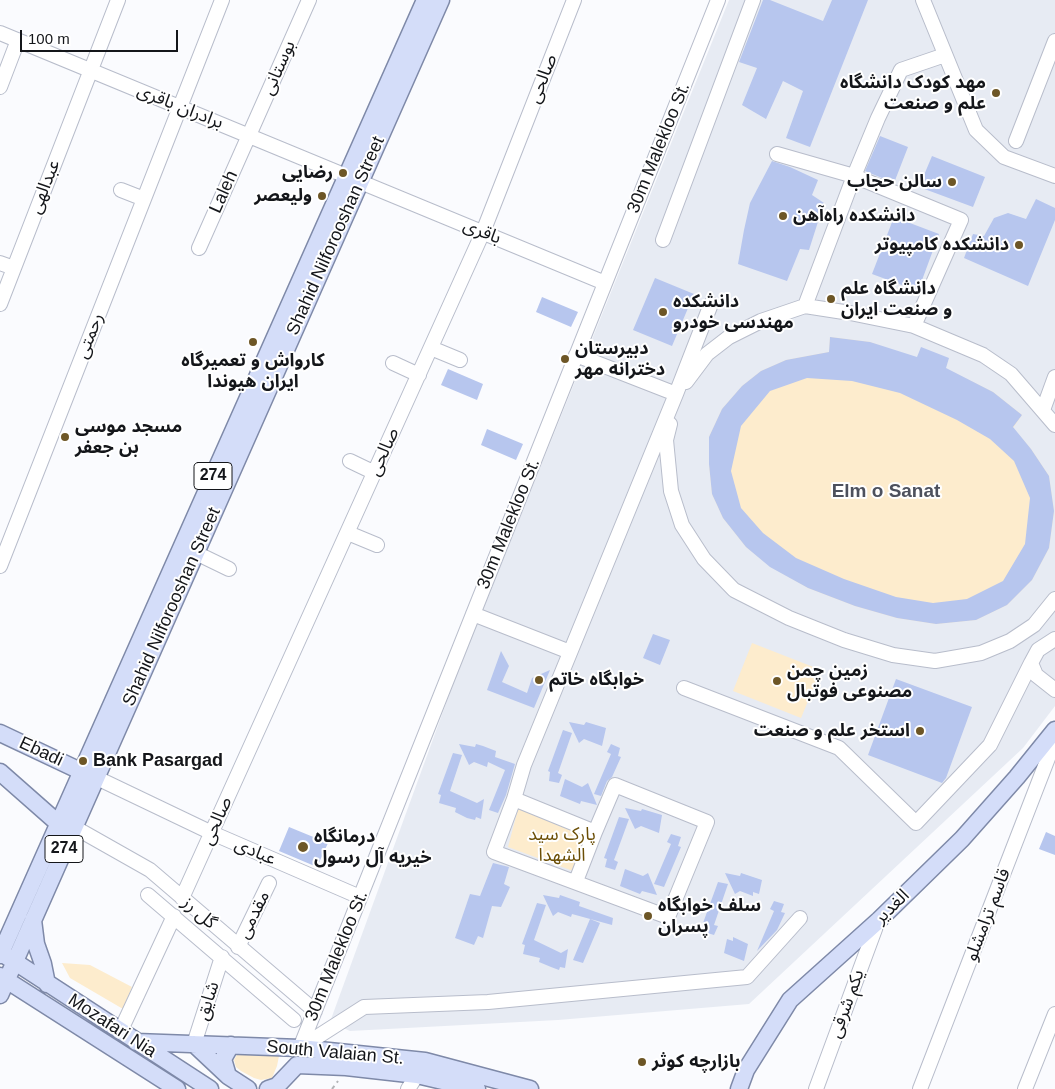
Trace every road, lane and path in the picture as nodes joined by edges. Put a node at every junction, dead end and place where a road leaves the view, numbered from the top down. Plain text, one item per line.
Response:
1 (118, 0) edge
2 (222, 0) edge
3 (309, 0) edge
4 (425, 0) edge
5 (442, 0) edge
6 (574, 0) edge
7 (718, 0) edge
8 (753, 0) edge
9 (923, 0) edge
10 (0, 32) edge
11 (18, 40) junction
12 (1055, 41) edge
13 (945, 55) junction
14 (90, 70) junction
15 (0, 87) edge
16 (180, 107) junction
17 (249, 136) junction
18 (1016, 141) dead end
19 (777, 154) dead end
20 (854, 176) junction
21 (1055, 176) edge
22 (353, 178) junction
23 (120, 190) dead end
24 (144, 198) junction
25 (483, 232) junction
26 (663, 240) dead end
27 (199, 248) dead end
28 (0, 263) edge
29 (14, 268) junction
30 (605, 283) junction
31 (0, 304) edge
32 (711, 304) dead end
33 (805, 306) junction
34 (914, 326) junction
35 (431, 348) junction
36 (576, 355) junction
37 (460, 360) dead end
38 (393, 363) dead end
39 (419, 375) junction
40 (1055, 377) edge
41 (676, 394) junction
42 (1048, 406) edge
43 (1055, 425) edge
44 (350, 461) dead end
45 (375, 473) junction
46 (348, 533) junction
47 (5, 536) edge
48 (377, 545) dead end
49 (196, 553) junction
50 (0, 566) edge
51 (229, 569) dead end
52 (1055, 599) edge
53 (473, 614) junction
54 (1055, 632) edge
55 (1055, 639) edge
56 (1038, 650) junction
57 (570, 652) junction
58 (1031, 663) junction
59 (684, 688) dead end
60 (1055, 690) edge
61 (1055, 730) edge
62 (0, 733) edge
63 (1055, 740) edge
64 (0, 772) edge
65 (89, 775) junction
66 (514, 799) junction
67 (66, 826) junction
68 (595, 832) junction
69 (212, 833) junction
70 (576, 881) junction
71 (269, 883) dead end
72 (148, 894) dead end
73 (360, 897) junction
74 (182, 898) junction
75 (174, 916) junction
76 (800, 918) dead end
77 (33, 920) junction
78 (878, 920) junction
79 (238, 947) junction
80 (5, 956) edge
81 (222, 957) junction
82 (2, 983) edge
83 (47, 984) junction
84 (315, 1011) junction
85 (93, 1014) junction
86 (1055, 1014) edge
87 (294, 1020) dead end
88 (83, 1029) junction
89 (120, 1032) junction
90 (136, 1042) junction
91 (194, 1044) junction
92 (232, 1045) junction
93 (300, 1048) junction
94 (297, 1065) junction
95 (417, 1075) edge
96 (228, 1076) junction
97 (177, 1089) edge
98 (210, 1089) edge
99 (248, 1089) edge
100 (268, 1089) edge
101 (285, 1089) edge
102 (477, 1089) edge
103 (530, 1089) edge
104 (739, 1089) edge
105 (816, 1089) edge
106 (920, 1089) edge
107 (1025, 1089) edge

1 - 14 street, عبدالهی
2 - 16 street, رحمتی
3 - 17 street, بوستانی
4 - 22 main road, Shahid Nilforooshan Street / 274
5 - 22 main road, Shahid Nilforooshan Street / 274
6 - 25 street, صالحی
7 - 30 street, 30m Malekloo St.
8 - 26 street
9 - 13 street
10 - 11 street, برادران باقری
11 - 14 street, برادران باقری
11 - 15 street
12 - 18 street
13 - 20 street
13 - 21 street
14 - 16 street, برادران باقری
14 - 29 street, عبدالهی
16 - 17 street, برادران باقری
16 - 24 street, رحمتی
17 - 22 street, برادران باقری
17 - 27 street, Laleh
19 - 20 street
20 - 33 street
20 - 34 street
22 - 25 street, باقری
22 - 49 main road, Shahid Nilforooshan Street / 274
22 - 65 main road, Shahid Nilforooshan Street / 274
23 - 24 street
24 - 47 street, رحمتی
25 - 30 street, باقری
25 - 35 street, صالحی
28 - 29 street
29 - 31 street, عبدالهی
30 - 36 street, 30m Malekloo St.
32 - 41 street
33 - 34 street
33 - 41 street
34 - 42 street
35 - 37 street
35 - 39 street, صالحی
36 - 41 street
36 - 53 street, 30m Malekloo St.
38 - 39 street
39 - 45 street, صالحی
40 - 42 street
41 - 52 street
41 - 57 street
42 - 43 street
44 - 45 street
45 - 46 street, صالحی
46 - 48 street
46 - 69 street, صالحی
47 - 50 street, رحمتی
49 - 51 street
49 - 65 main road, Shahid Nilforooshan Street / 274
53 - 57 street
53 - 73 street, 30m Malekloo St.
54 - 56 street
55 - 56 street
56 - 58 street
57 - 66 street
58 - 59 street
58 - 60 street
61 - 78 main road, الغدیر
62 - 65 main road, Ebadi
63 - 106 street, قاسم ترامشلو
64 - 67 main road, Ebadi
65 - 67 main road, Shahid Nilforooshan Street / 274
65 - 69 street, عبادی
66 - 68 street
66 - 70 street
67 - 74 street, گل رز
67 - 77 main road, Shahid Nilforooshan Street / 274
67 - 80 main road, Shahid Nilforooshan Street / 274
68 - 70 street
68 - 70 street
69 - 73 street, عبادی
69 - 74 street, صالحی
71 - 79 street, مقدمی
72 - 75 street, گل رز
73 - 84 street, 30m Malekloo St.
74 - 79 street, گل رز
75 - 81 street, گل رز
75 - 89 street
76 - 93 street
77 - 80 main road, Shahid Nilforooshan Street / 274
77 - 83 main road
78 - 104 main road, الغدیر
78 - 105 street, یکم شرقی
79 - 84 street, گل رز
80 - 82 main road, Shahid Nilforooshan Street / 274
80 - 83 main road, Mozafari Nia
81 - 87 street, گل رز
81 - 91 street, شایق
82 - 88 main road, Mozafari Nia
83 - 85 main road, Mozafari Nia
84 - 93 street, 30m Malekloo St.
85 - 88 main road
85 - 89 main road, Mozafari Nia
86 - 107 street
88 - 97 main road, Mozafari Nia
89 - 90 main road, Mozafari Nia
90 - 91 main road, South Valaian St.
90 - 98 main road, Mozafari Nia
91 - 92 main road, South Valaian St.
91 - 96 main road
92 - 93 main road, South Valaian St.
92 - 96 main road
93 - 95 main road, South Valaian St.
94 - 95 main road, South Valaian St.
94 - 100 main road
94 - 101 main road
95 - 102 main road, South Valaian St.
95 - 103 main road, South Valaian St.
96 - 99 main road

